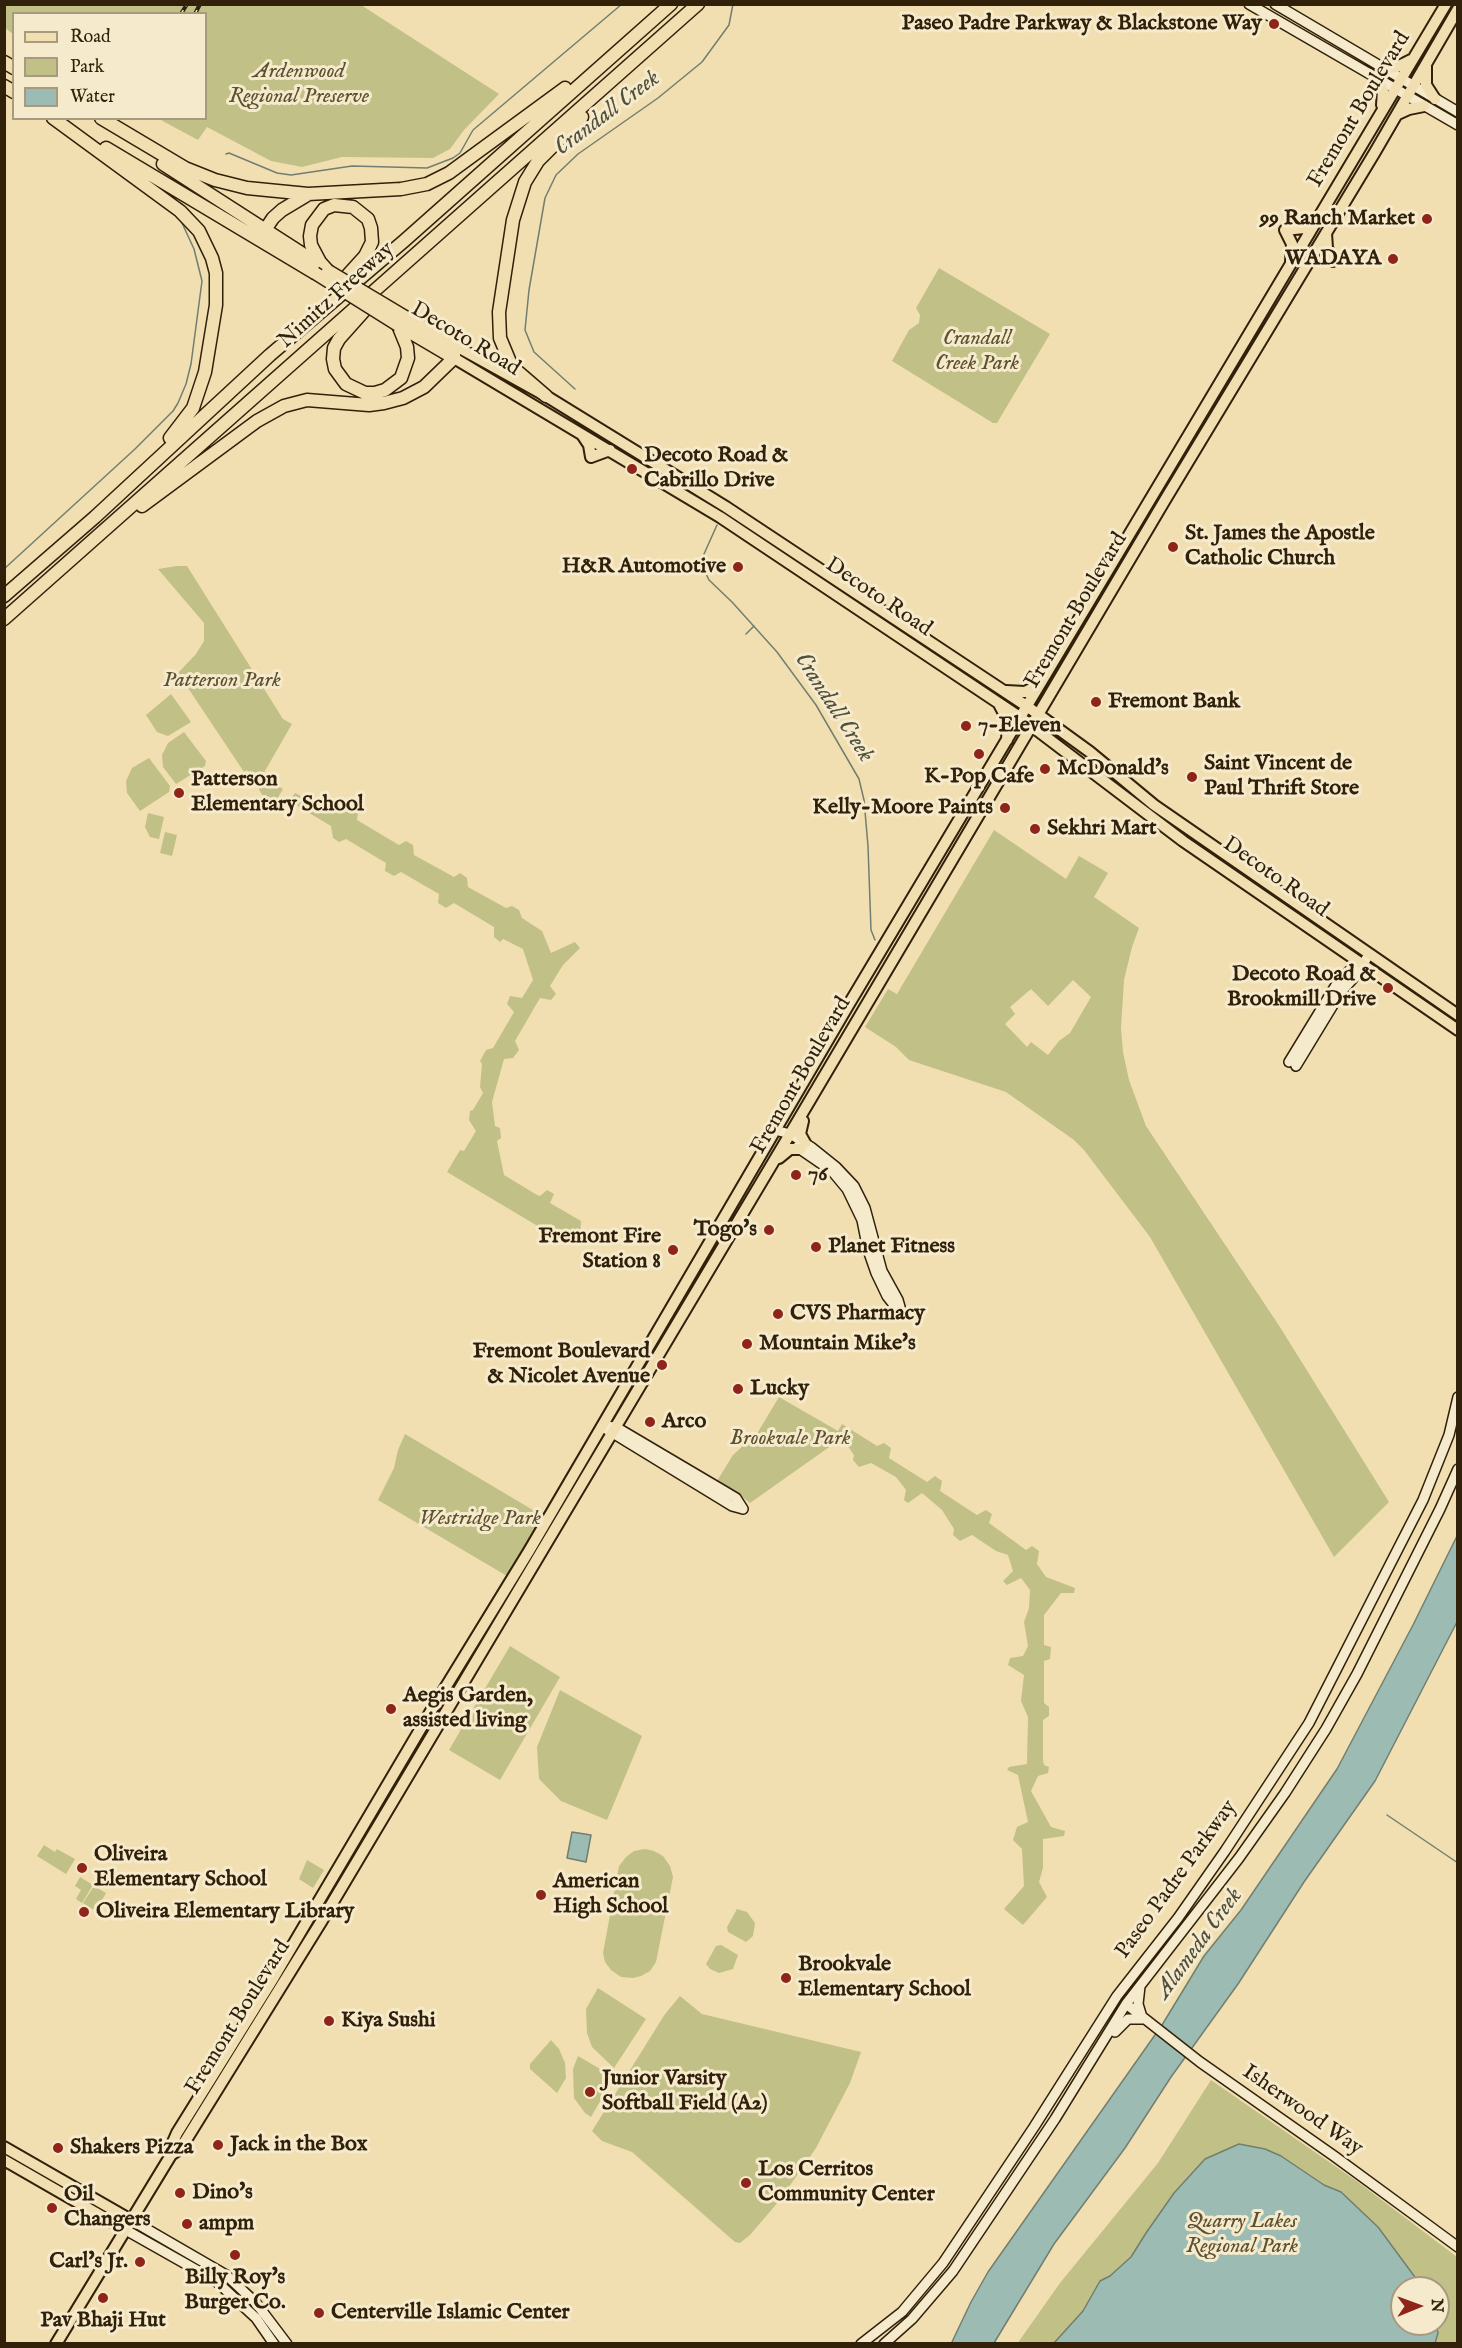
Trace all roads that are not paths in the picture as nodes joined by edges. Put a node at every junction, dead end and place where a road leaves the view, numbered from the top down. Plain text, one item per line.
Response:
1 (670, 4) edge
2 (678, 4) edge
3 (698, 4) edge
4 (1249, 4) edge
5 (1275, 4) edge
6 (1446, 4) edge
7 (1458, 9) edge
8 (1412, 60) junction
9 (1426, 64) junction
10 (1382, 68) junction
11 (622, 73) junction
12 (1376, 78) junction
13 (580, 84) junction
14 (1397, 84) junction
15 (1410, 92) junction
16 (1435, 99) junction
17 (1424, 106) junction
18 (1382, 111) junction
19 (1458, 112) edge
20 (1397, 114) junction
21 (57, 120) edge
22 (58, 120) edge
23 (95, 120) edge
24 (104, 120) edge
25 (1458, 125) edge
26 (533, 126) junction
27 (308, 194) junction
28 (1316, 223) junction
29 (259, 233) junction
30 (1326, 233) junction
31 (415, 254) junction
32 (1333, 261) dead end
33 (1291, 265) junction
34 (328, 271) junction
35 (402, 321) junction
36 (454, 352) junction
37 (270, 355) junction
38 (546, 396) junction
39 (94, 517) junction
40 (75, 557) junction
41 (4, 596) edge
42 (4, 619) edge
43 (1042, 683) junction
44 (1003, 691) junction
45 (999, 704) junction
46 (1028, 707) junction
47 (1038, 714) junction
48 (1021, 718) junction
49 (1032, 725) junction
50 (1052, 740) junction
51 (1006, 743) junction
52 (1016, 751) junction
53 (1369, 954) junction
54 (1362, 964) junction
55 (1458, 1015) edge
56 (1458, 1030) edge
57 (1292, 1064) dead end
58 (807, 1105) junction
59 (776, 1130) junction
60 (788, 1137) junction
61 (803, 1146) junction
62 (771, 1167) junction
63 (1458, 1397) edge
64 (602, 1426) junction
65 (614, 1431) junction
66 (1458, 1469) edge
67 (310, 1915) junction
68 (321, 1922) junction
69 (1140, 1985) junction
70 (1126, 2004) junction
71 (1143, 2019) junction
72 (1091, 2061) junction
73 (4, 2147) edge
74 (171, 2155) junction
75 (4, 2160) edge
76 (127, 2225) junction
77 (1458, 2247) edge
78 (56, 2343) edge
79 (274, 2343) edge
80 (287, 2343) edge
81 (861, 2343) edge
82 (884, 2343) edge

1 - 13 highway, Nimitz Freeway
2 - 26 highway
3 - 11 highway, Nimitz Freeway
4 - 12 main road
5 - 10 main road
6 - 8 main road, Fremont Boulevard
7 - 9 main road, Fremont Boulevard
8 - 10 main road
8 - 14 main road, Fremont Boulevard
9 - 15 main road, Fremont Boulevard
9 - 16 main road
10 - 14 main road
11 - 31 highway, Nimitz Freeway
11 - 38 highway
12 - 14 main road
12 - 18 main road
13 - 26 highway, Nimitz Freeway
13 - 27 highway
14 - 15 main road
14 - 18 main road, Fremont Boulevard
15 - 16 main road
15 - 17 main road
15 - 20 main road, Fremont Boulevard
16 - 19 main road
17 - 20 main road
17 - 25 main road
18 - 28 main road, Fremont Boulevard
20 - 30 main road, Fremont Boulevard
21 - 39 highway
22 - 29 highway
23 - 29 highway
24 - 27 highway
26 - 37 highway, Nimitz Freeway
27 - 29 highway
28 - 33 main road, Fremont Boulevard
28 - 33 main road
29 - 34 highway, Decoto Road
29 - 35 highway, Decoto Road, bridge
30 - 32 main road
30 - 47 main road, Fremont Boulevard
31 - 35 highway
31 - 40 highway, Nimitz Freeway
33 - 43 main road, Fremont Boulevard
34 - 35 highway, Decoto Road, bridge
34 - 37 highway
35 - 36 highway, Decoto Road
36 - 38 main road, Decoto Road
36 - 40 highway
36 - 45 main road, Decoto Road
37 - 39 highway, Nimitz Freeway
38 - 44 main road, Decoto Road
39 - 41 highway, Nimitz Freeway
40 - 42 highway, Nimitz Freeway
43 - 44 main road
43 - 46 main road, Fremont Boulevard
44 - 46 main road, Decoto Road
45 - 48 main road, Decoto Road
45 - 51 main road
46 - 47 main road, Decoto Road
46 - 48 main road, Fremont Boulevard
47 - 49 main road, Fremont Boulevard
47 - 53 main road, Decoto Road
48 - 49 main road, Decoto Road
48 - 51 main road, Fremont Boulevard
49 - 50 main road, Decoto Road
49 - 52 main road, Fremont Boulevard
50 - 52 main road
50 - 54 main road, Decoto Road
51 - 59 main road, Fremont Boulevard
52 - 58 main road, Fremont Boulevard
53 - 54 main road
53 - 55 main road, Decoto Road
54 - 56 main road, Decoto Road
54 - 57 main road
58 - 60 main road, Fremont Boulevard
58 - 61 main road
59 - 60 main road
59 - 64 main road, Fremont Boulevard
60 - 61 main road
60 - 62 main road, Fremont Boulevard
61 - 61 main road
61 - 62 main road
62 - 65 main road, Fremont Boulevard
63 - 81 main road, Paseo Padre Parkway
64 - 65 main road
64 - 67 main road, Fremont Boulevard
65 - 65 main road
65 - 68 main road, Fremont Boulevard
66 - 69 main road, Paseo Padre Parkway
67 - 68 main road
67 - 74 main road, Fremont Boulevard
68 - 74 main road, Fremont Boulevard
69 - 70 main road, Paseo Padre Parkway
69 - 71 main road
70 - 71 main road, Isherwood Way
70 - 72 main road, Paseo Padre Parkway
71 - 72 main road
71 - 77 main road, Isherwood Way
72 - 82 main road, Paseo Padre Parkway
73 - 76 main road
74 - 76 main road, Fremont Boulevard
75 - 76 main road
76 - 78 main road, Fremont Boulevard
76 - 79 main road
76 - 80 main road

